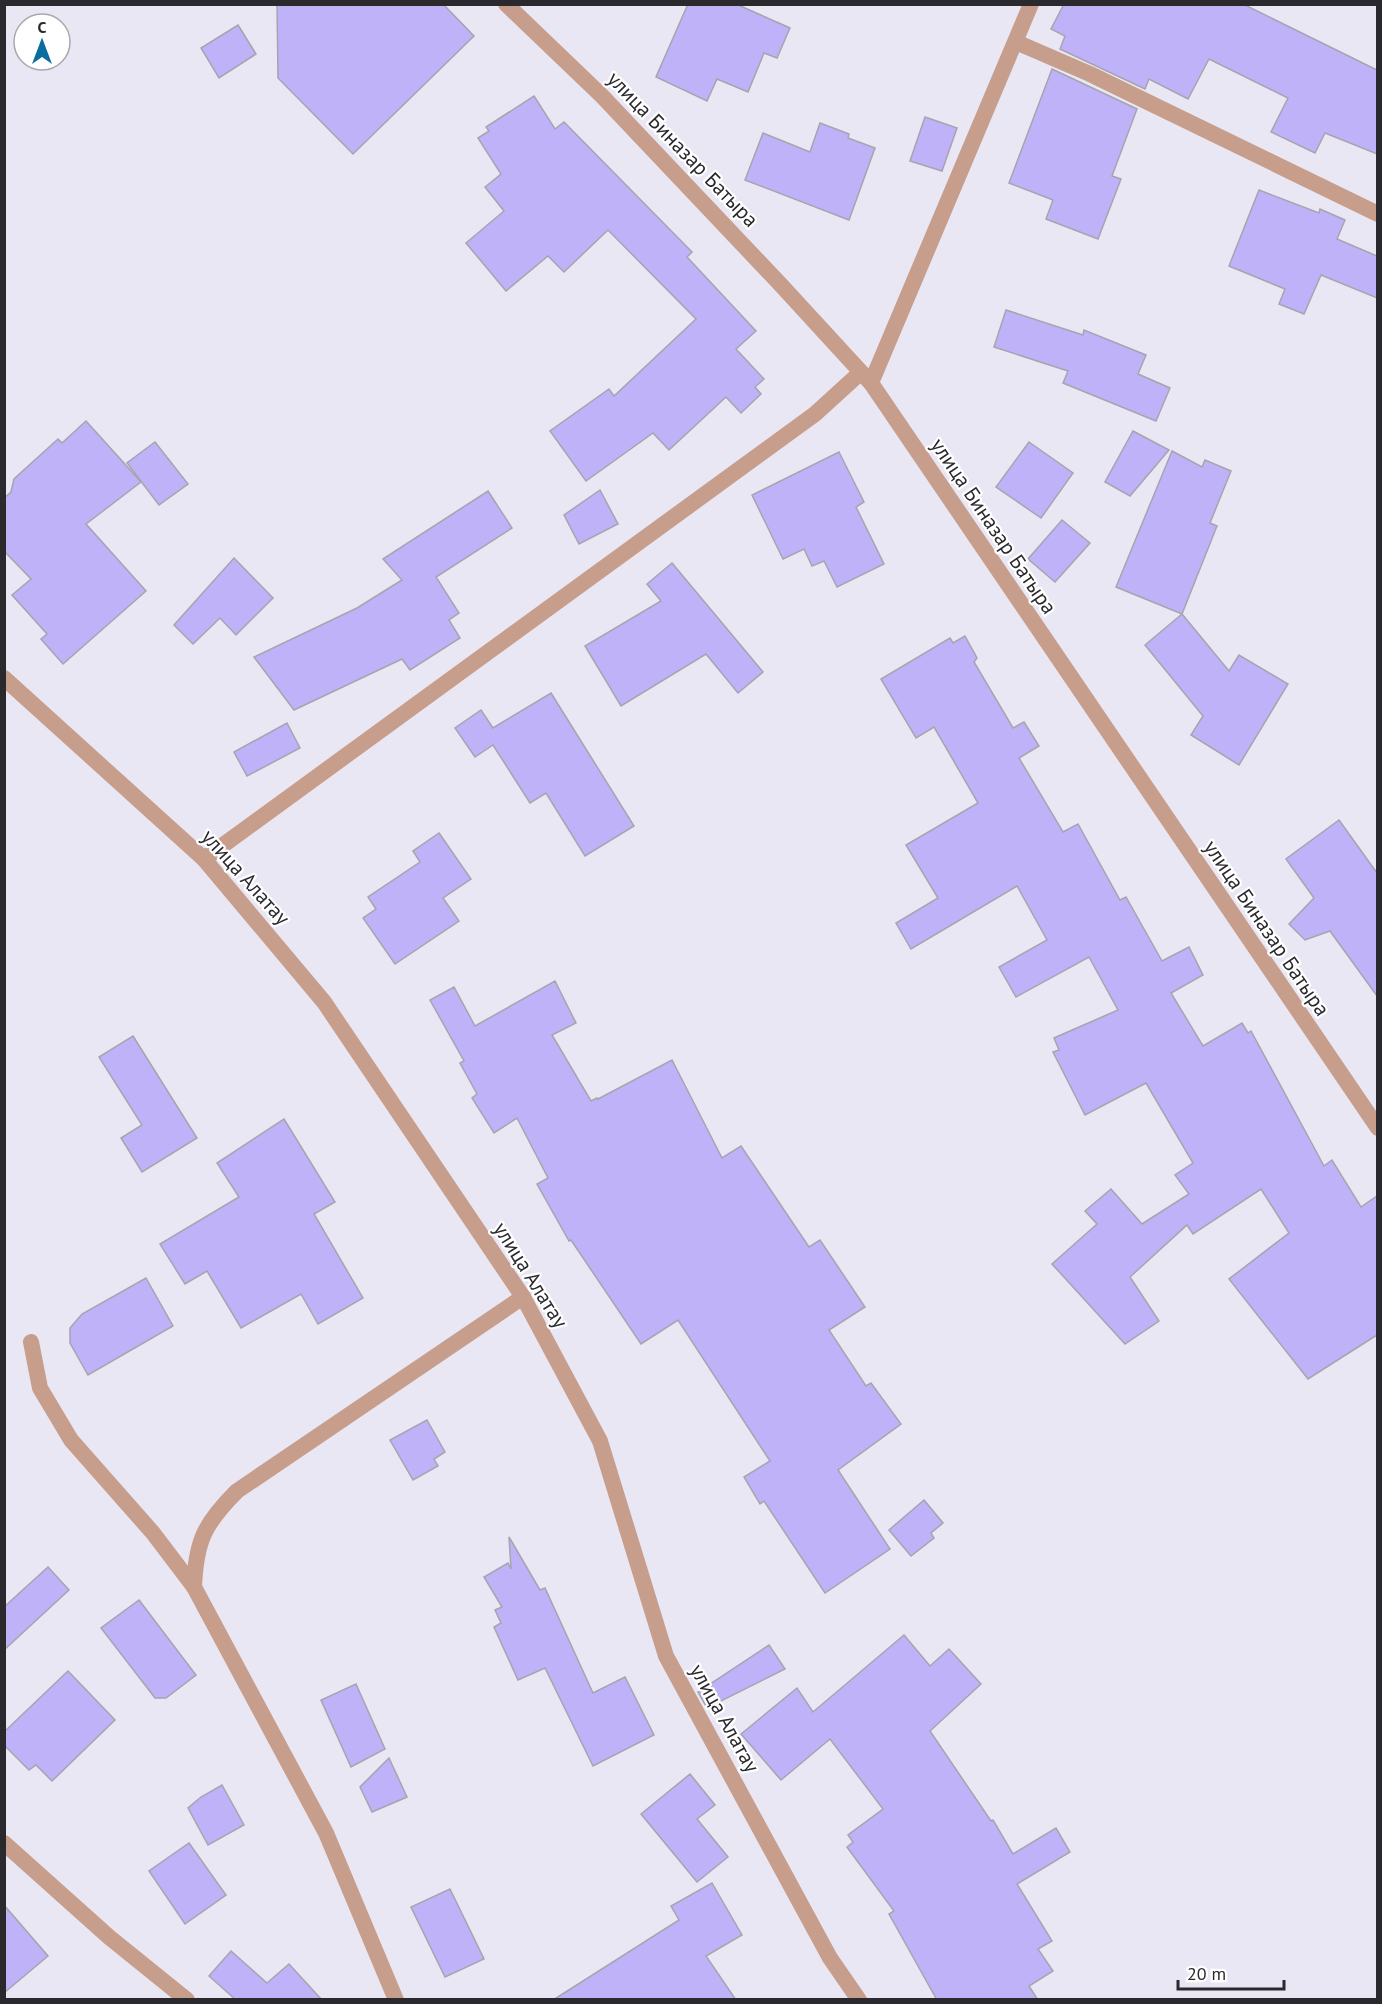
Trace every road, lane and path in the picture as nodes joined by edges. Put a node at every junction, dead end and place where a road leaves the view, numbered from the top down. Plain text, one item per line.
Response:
1 (506, 4) edge
2 (1031, 4) edge
3 (1016, 42) junction
4 (1377, 214) edge
5 (865, 378) junction
6 (4, 678) edge
7 (204, 859) junction
8 (1377, 1128) edge
9 (523, 1297) junction
10 (31, 1342) dead end
11 (194, 1587) junction
12 (4, 1843) edge
13 (187, 2000) edge
14 (396, 2000) edge
15 (859, 2000) edge

1 - 5 street, улица Биназар Батыра
2 - 3 street
3 - 4 street
3 - 5 street
5 - 7 street
5 - 8 street, улица Биназар Батыра
6 - 7 street, улица Алатау
7 - 9 street, улица Алатау
9 - 11 street
9 - 15 street, улица Алатау
10 - 11 street
11 - 14 street
12 - 13 street

